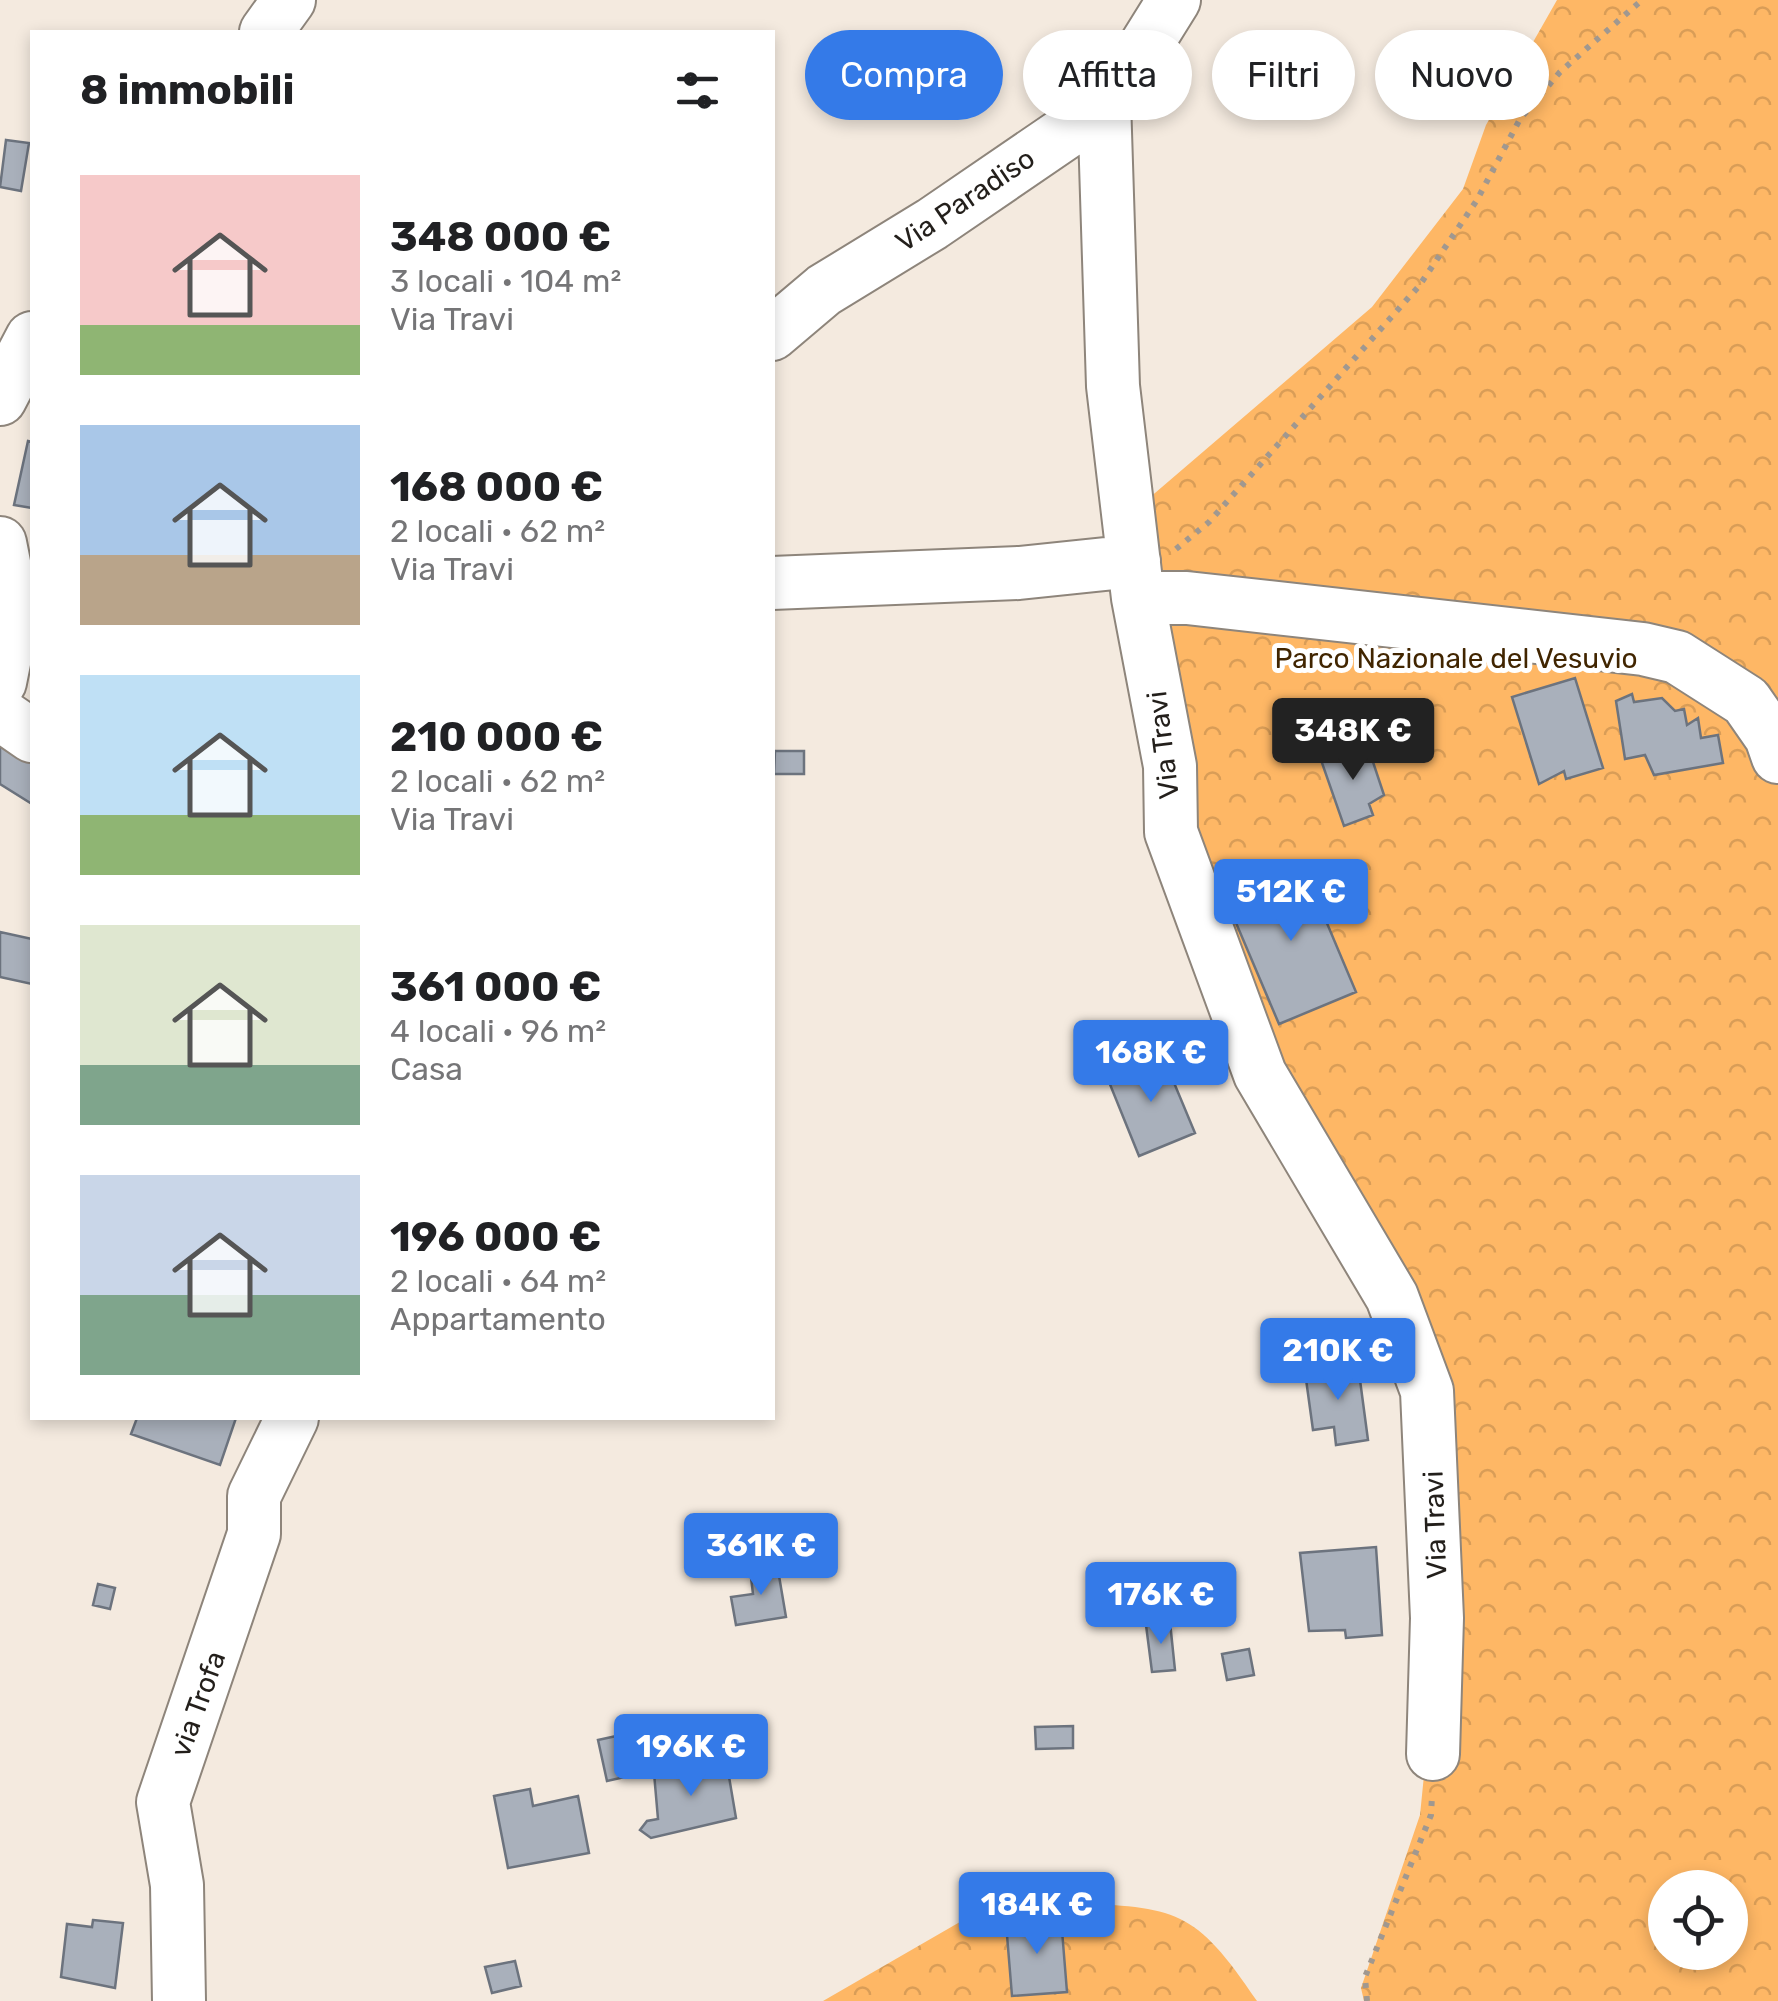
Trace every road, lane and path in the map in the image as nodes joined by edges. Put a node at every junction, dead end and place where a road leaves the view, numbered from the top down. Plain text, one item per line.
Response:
1 (290, 0) edge
2 (1174, 0) edge
3 (1642, 0) edge
4 (268, 30) edge
5 (1155, 30) edge
6 (1084, 120) edge
7 (1105, 120) edge
8 (775, 331) edge
9 (30, 342) edge
10 (0, 398) edge
11 (0, 543) edge
12 (1136, 580) junction
13 (775, 582) edge
14 (0, 682) edge
15 (0, 714) edge
16 (30, 735) edge
17 (1778, 757) edge
18 (291, 1420) edge
19 (1434, 1754) joint
20 (180, 2001) edge
21 (1367, 2001) edge

1 - 4 street
2 - 5 street, Via Paradiso
3 - 12 path
6 - 8 street, Via Paradiso
7 - 12 street, Via Travi
9 - 10 street
11 - 14 street
12 - 13 street
12 - 17 street
12 - 19 street, Via Travi
15 - 16 street
18 - 20 street, via Trofa
19 - 21 path

